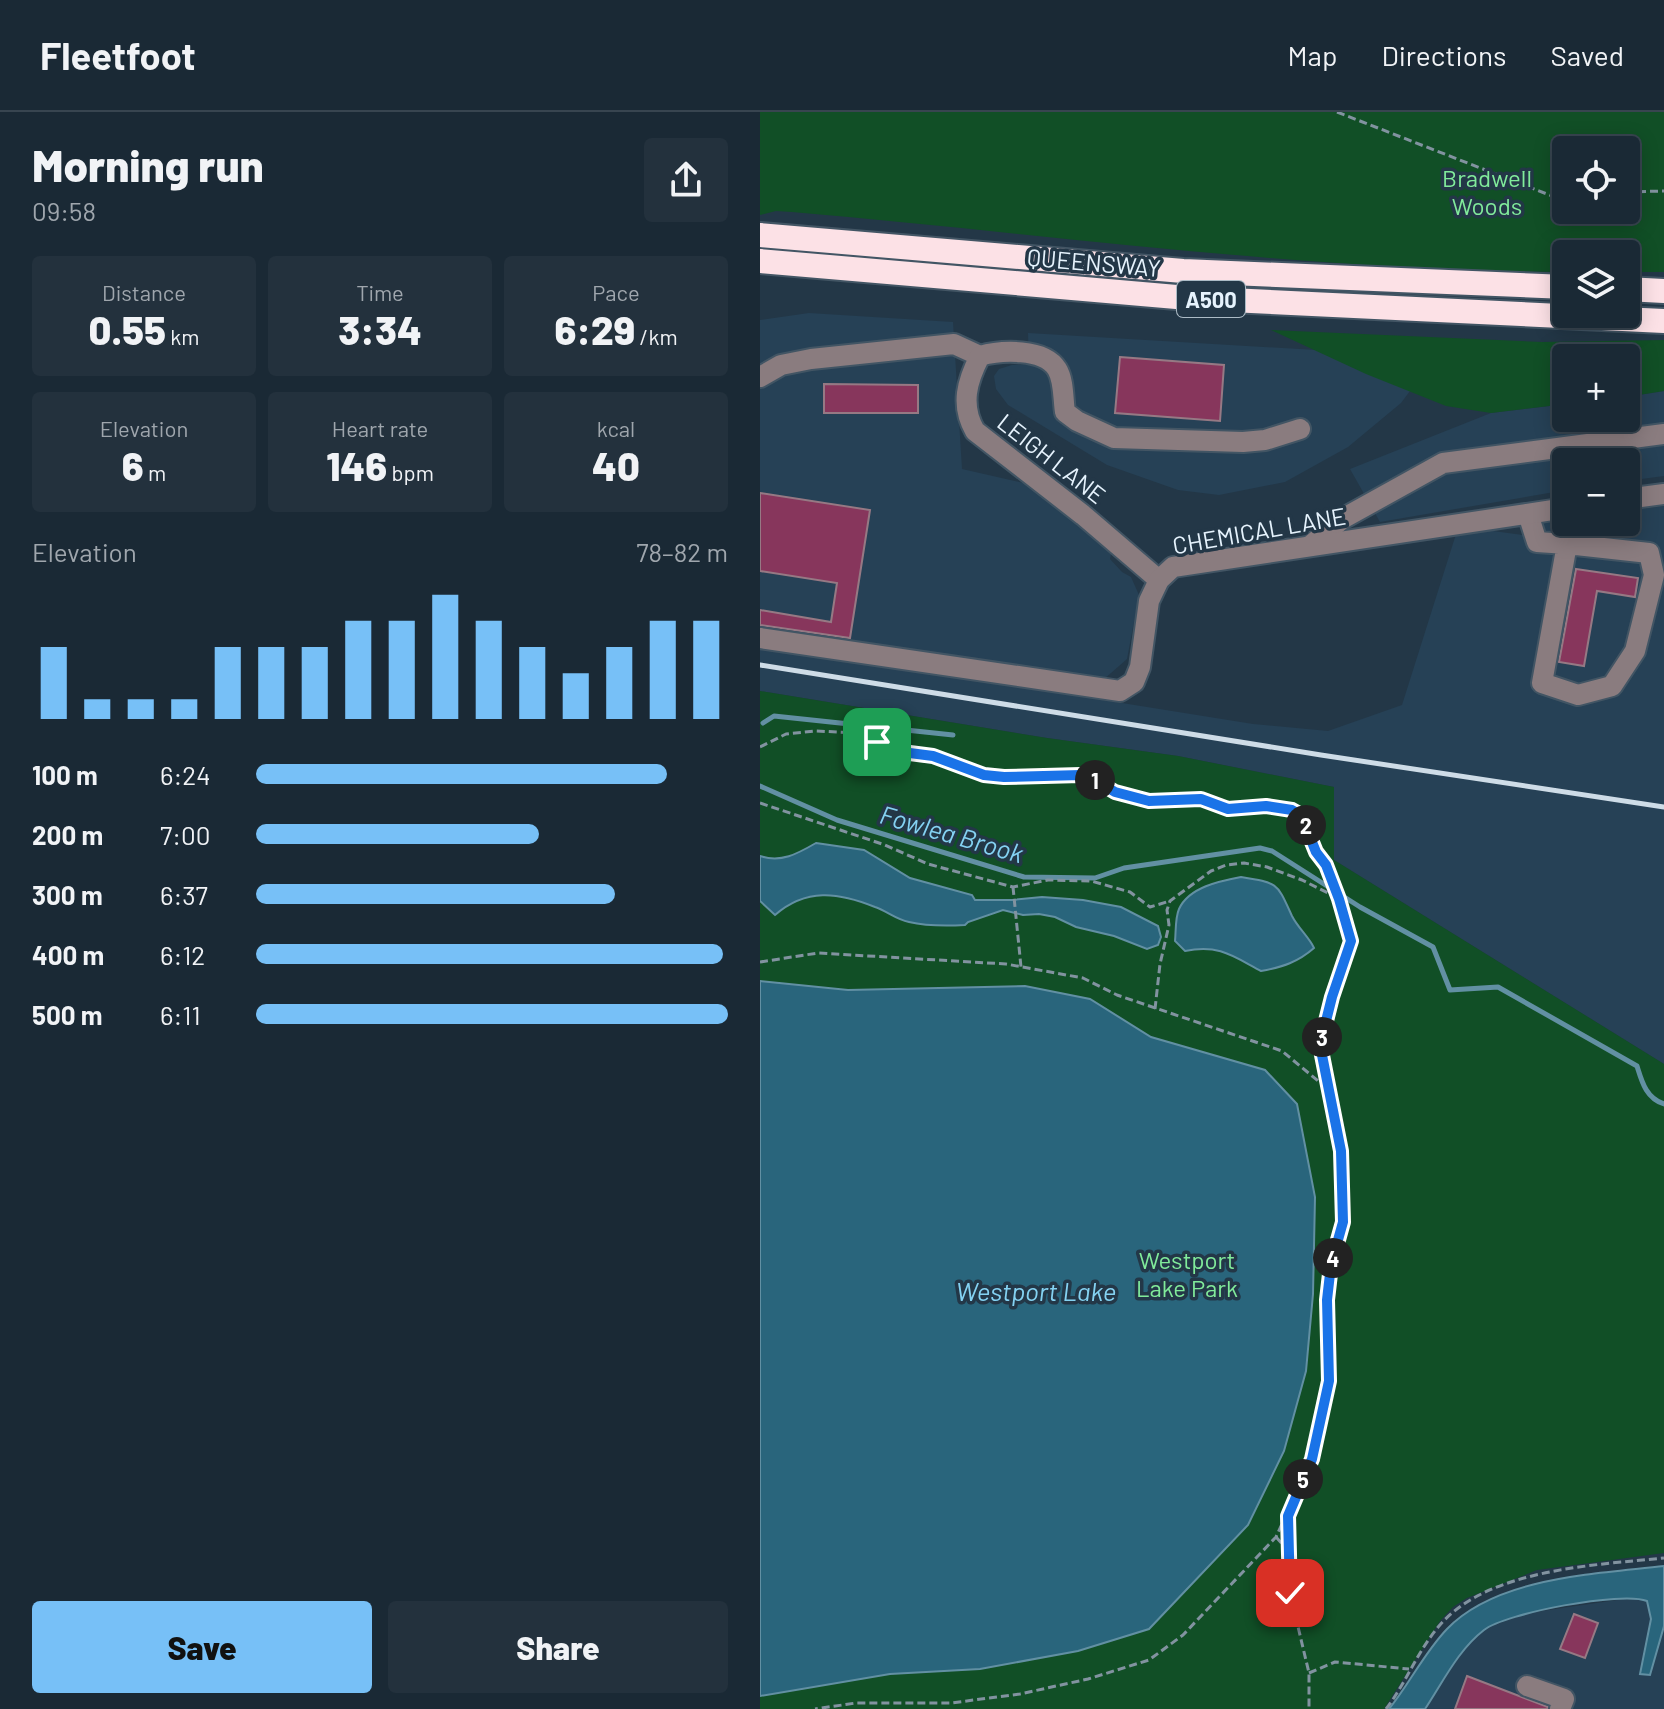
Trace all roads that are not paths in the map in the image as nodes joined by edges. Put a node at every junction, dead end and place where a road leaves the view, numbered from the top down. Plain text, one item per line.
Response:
1 (760, 235) edge
2 (760, 261) edge
3 (1552, 286) edge
4 (1640, 290) edge
5 (1664, 291) edge
6 (1664, 321) edge
7 (980, 356) junction
8 (760, 377) edge
9 (1300, 429) dead end
10 (1664, 434) edge
11 (1664, 494) edge
12 (1640, 497) edge
13 (1552, 510) edge
14 (1528, 514) junction
15 (1567, 544) junction
16 (1310, 546) junction
17 (1159, 580) junction
18 (760, 638) edge
19 (1527, 1686) dead end
20 (1560, 1709) edge

1 - 3 highway, QUEENSWAY / A500
2 - 6 highway, QUEENSWAY / A500
4 - 5 highway
7 - 8 street
7 - 9 street
7 - 17 street, LEIGH LANE
10 - 16 street
11 - 12 street
13 - 14 street, CHEMICAL LANE
14 - 15 street
14 - 16 street, CHEMICAL LANE
15 - 15 street
16 - 17 street, CHEMICAL LANE
17 - 18 street, CHEMICAL LANE
19 - 20 street

